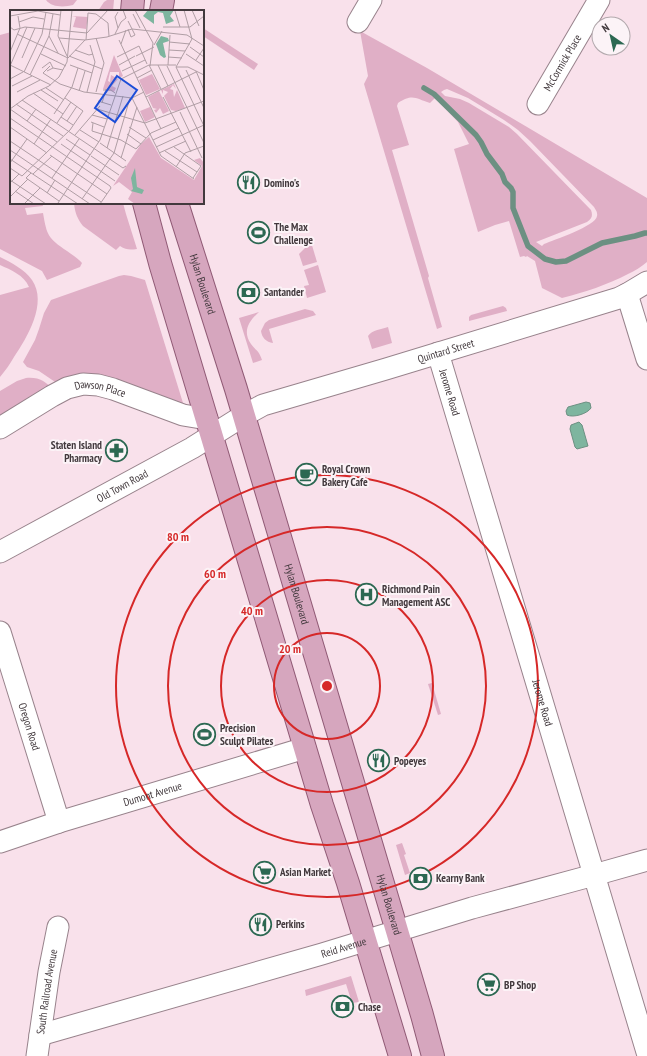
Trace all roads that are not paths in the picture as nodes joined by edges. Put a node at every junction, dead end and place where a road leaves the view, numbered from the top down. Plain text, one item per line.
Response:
1 (133, 0) edge
2 (163, 0) edge
3 (371, 0) edge
4 (599, 0) edge
5 (132, 10) edge
6 (161, 10) edge
7 (358, 22) dead end
8 (538, 104) dead end
9 (144, 204) edge
10 (177, 204) edge
11 (647, 282) edge
12 (627, 294) junction
13 (438, 353) junction
14 (647, 359) edge
15 (243, 416) junction
16 (210, 427) junction
17 (0, 428) edge
18 (0, 552) edge
19 (0, 632) edge
20 (305, 748) junction
21 (59, 822) junction
22 (0, 842) edge
23 (647, 860) edge
24 (594, 875) junction
25 (58, 928) dead end
26 (397, 931) junction
27 (365, 942) junction
28 (40, 1035) junction
29 (647, 1052) edge
30 (37, 1056) edge
31 (400, 1056) edge
32 (433, 1056) edge

1 - 5 main road
2 - 6 main road
3 - 7 street
4 - 8 street, McCormick Place
9 - 16 main road
10 - 15 main road, Hylan Boulevard
11 - 12 street, Quintard Street
12 - 13 street, Quintard Street
12 - 14 street
13 - 15 street, Quintard Street
13 - 24 street, Jerome Road
15 - 16 street, Old Town Road
15 - 26 main road, Hylan Boulevard
16 - 17 street, Dawson Place
16 - 18 street, Old Town Road
16 - 20 main road
19 - 21 street, Oregon Road
20 - 21 street, Dumont Avenue
20 - 27 main road
21 - 22 street, Dumont Avenue
23 - 24 street, Reid Avenue
24 - 26 street, Reid Avenue
24 - 29 street, Jerome Road
25 - 28 street, South Railroad Avenue
26 - 27 street, Reid Avenue
26 - 32 main road, Hylan Boulevard
27 - 28 street, Reid Avenue
27 - 31 main road
28 - 30 street, South Railroad Avenue

